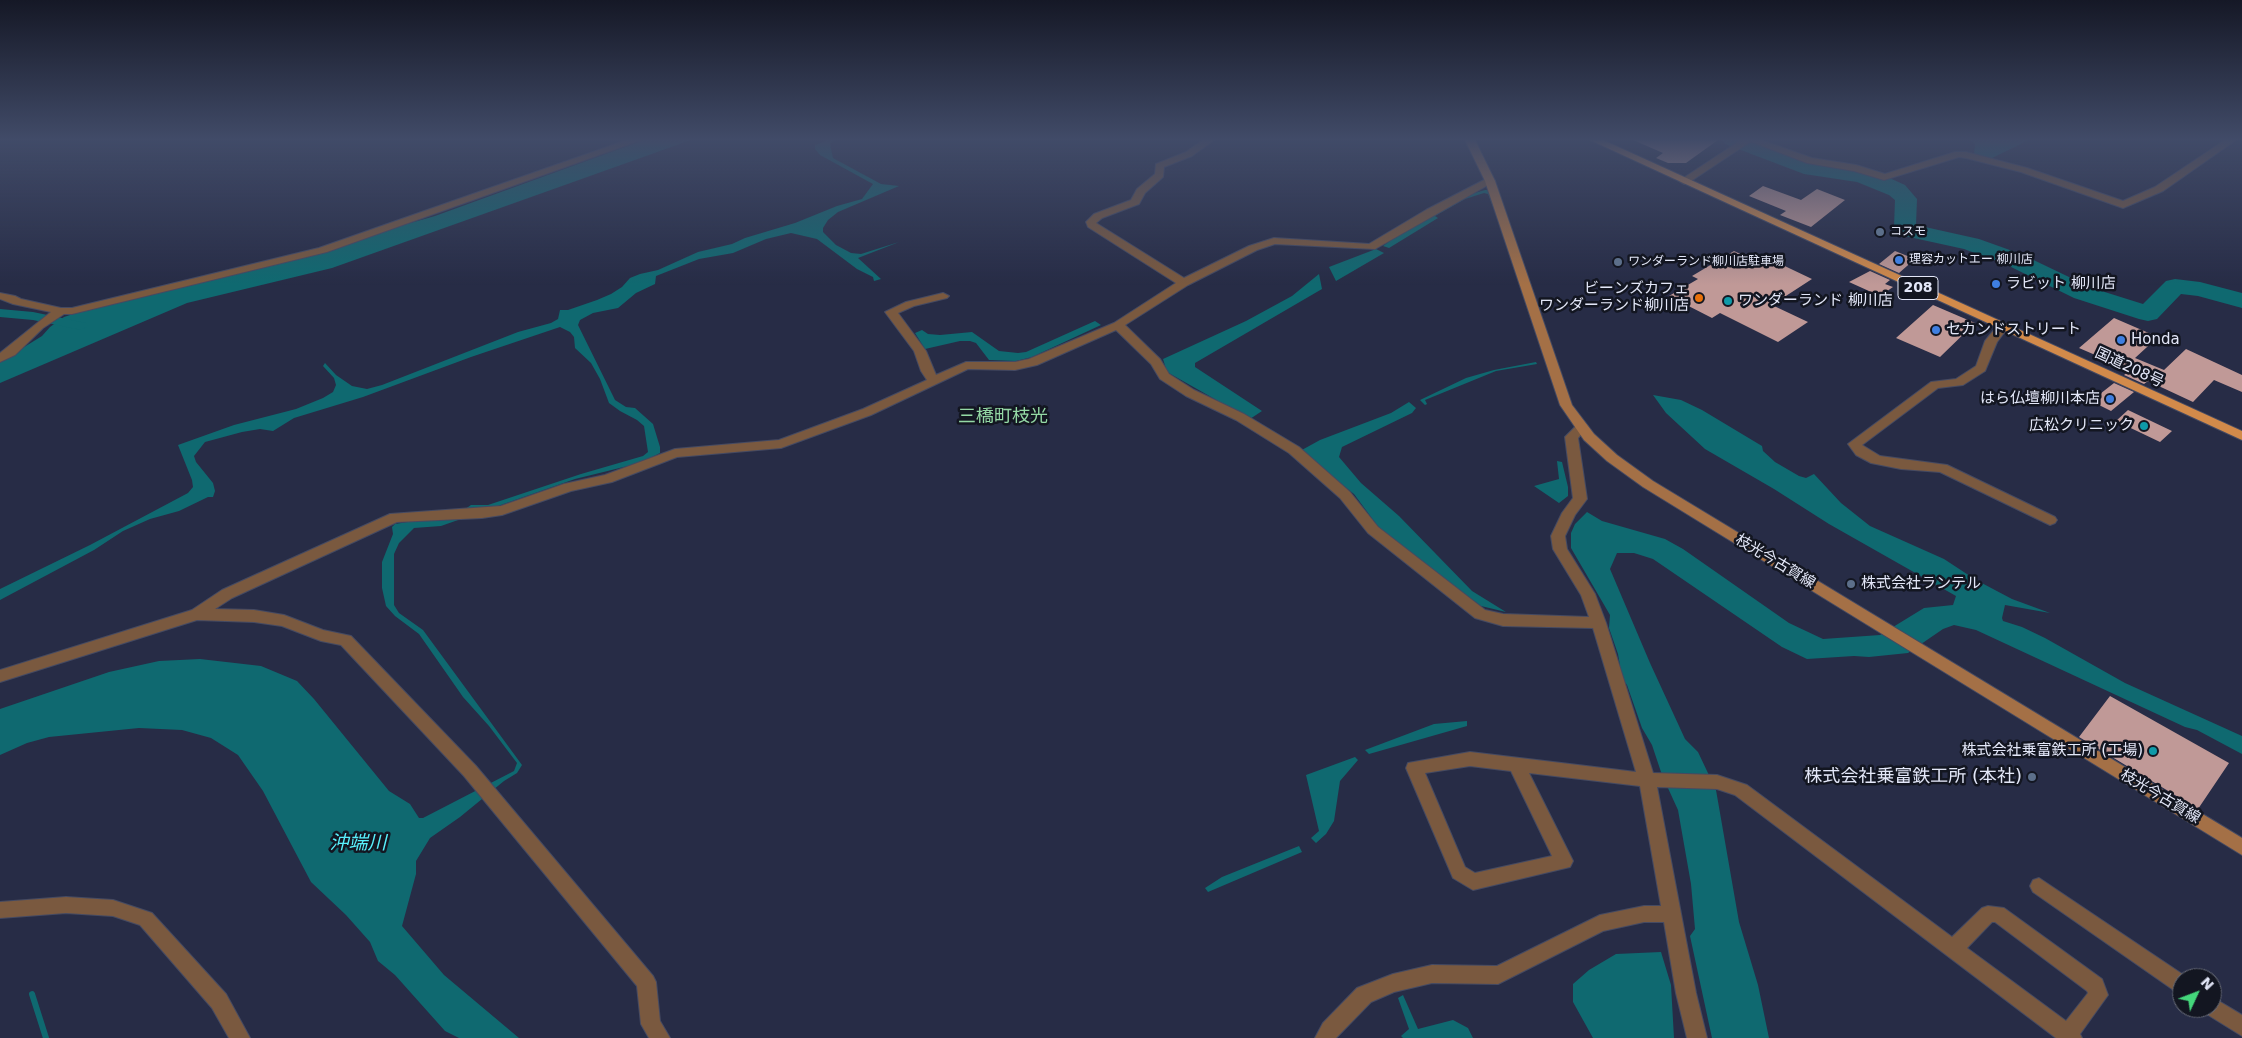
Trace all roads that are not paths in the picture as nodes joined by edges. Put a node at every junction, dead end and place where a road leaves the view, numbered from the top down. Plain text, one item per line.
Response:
1 (498, 188) edge
2 (1144, 188) edge
3 (1476, 188) edge
4 (1492, 188) edge
5 (1700, 188) edge
6 (2076, 188) edge
7 (2160, 188) edge
8 (1184, 283) junction
9 (0, 296) edge
10 (943, 296) dead end
11 (58, 313) junction
12 (1118, 325) junction
13 (2002, 326) junction
14 (0, 358) edge
15 (934, 381) junction
16 (1582, 428) junction
17 (2242, 436) edge
18 (2050, 520) dead end
19 (197, 614) junction
20 (1599, 623) junction
21 (0, 676) edge
22 (1516, 765) junction
23 (1647, 780) junction
24 (2242, 847) edge
25 (2039, 886) dead end
26 (0, 910) edge
27 (1672, 914) junction
28 (1953, 949) junction
29 (2172, 978) edge
30 (2222, 1013) edge
31 (2242, 1026) edge
32 (2070, 1036) edge
33 (240, 1038) edge
34 (660, 1038) edge
35 (1325, 1038) edge
36 (1697, 1038) edge

1 - 11 street
2 - 8 street
3 - 8 street
4 - 16 main road, 枝光今古賀線
5 - 13 highway, 国道208号 / 208
6 - 7 street
8 - 12 street
9 - 11 street
10 - 15 street
11 - 14 street
12 - 15 street
12 - 20 street
13 - 17 highway, 国道208号 / 208
13 - 18 street
15 - 19 street
16 - 20 street
16 - 24 main road, 枝光今古賀線
19 - 21 street
19 - 34 street
20 - 23 street
22 - 22 street
22 - 23 street
23 - 27 street
23 - 28 street
25 - 29 street
26 - 33 street
27 - 35 street
27 - 36 street
28 - 32 street
28 - 32 street
30 - 31 street

